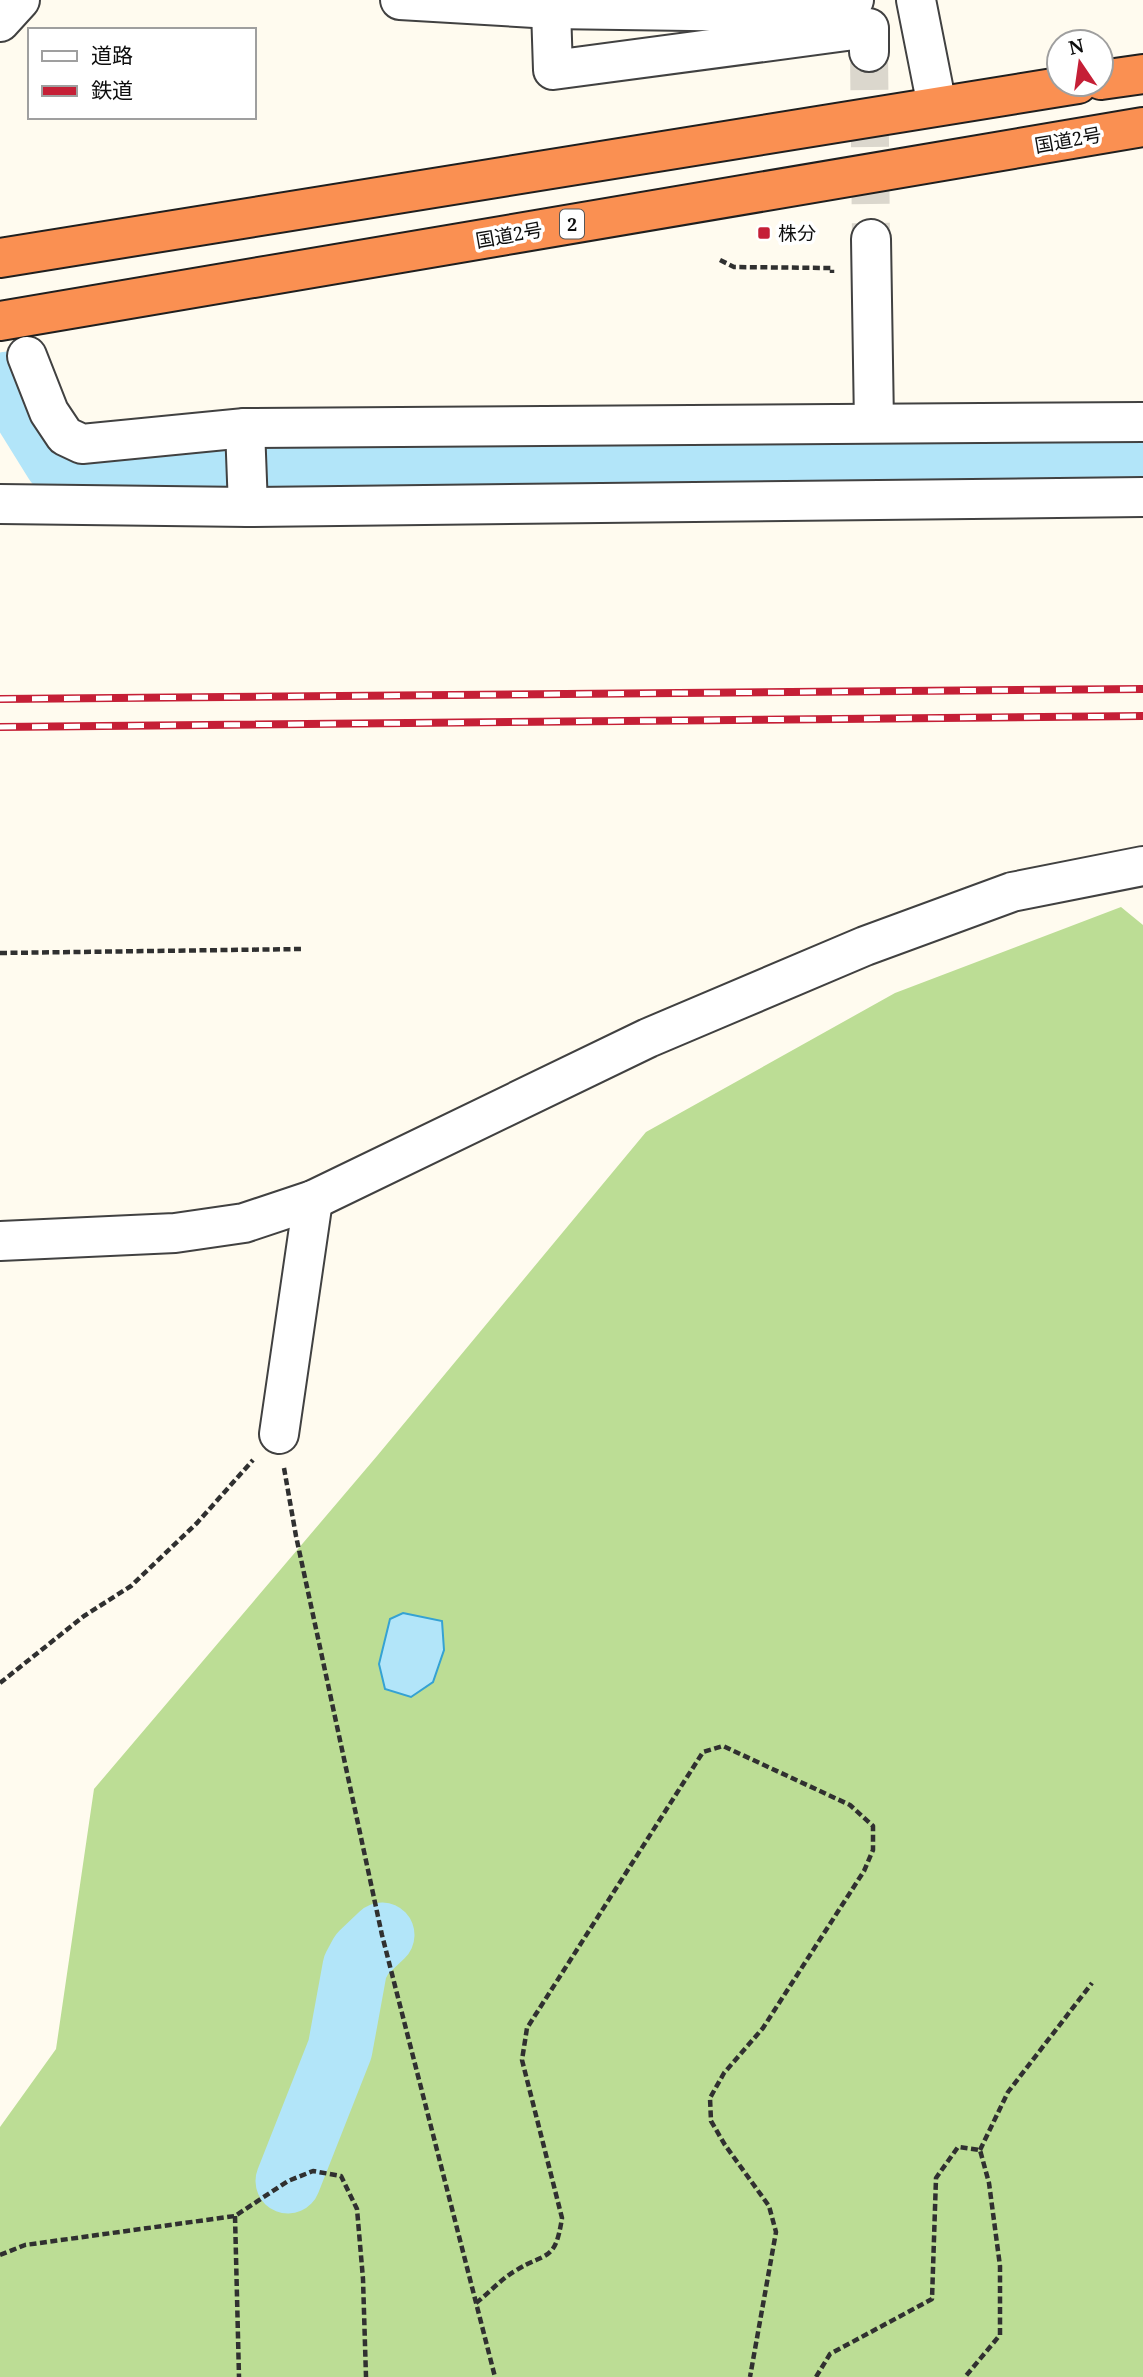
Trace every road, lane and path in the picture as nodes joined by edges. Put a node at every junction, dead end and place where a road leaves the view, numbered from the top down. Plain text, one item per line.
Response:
1 (20, 0) edge
2 (400, 0) edge
3 (854, 0) edge
4 (916, 0) edge
5 (551, 9) junction
6 (0, 22) edge
7 (869, 52) tunnel mouth
8 (1143, 74) edge
9 (1115, 78) edge
10 (1045, 89) edge
11 (937, 106) junction
12 (1143, 127) edge
13 (871, 239) tunnel mouth
14 (0, 258) edge
15 (720, 260) dead end
16 (833, 282) dead end
17 (0, 321) edge
18 (27, 356) dead end
19 (1143, 422) edge
20 (874, 424) junction
21 (245, 432) junction
22 (1143, 496) edge
23 (247, 501) junction
24 (0, 504) edge
25 (1143, 866) edge
26 (303, 949) dead end
27 (0, 953) edge
28 (313, 1200) junction
29 (0, 1241) edge
30 (279, 1434) junction
31 (0, 1683) edge
32 (1092, 1983) dead end
33 (980, 2150) junction
34 (235, 2216) junction
35 (0, 2255) edge
36 (476, 2303) junction
37 (239, 2377) edge
38 (366, 2377) edge
39 (495, 2377) edge
40 (750, 2377) edge
41 (816, 2377) edge
42 (965, 2377) edge

1 - 6 street
2 - 5 street
3 - 5 street
4 - 11 street
5 - 7 street
8 - 9 highway
10 - 11 highway
11 - 14 highway
12 - 17 highway, 国道2号 / 2
13 - 20 street
15 - 16 path
18 - 21 street
19 - 20 street
20 - 21 street
21 - 23 street
22 - 23 street
23 - 24 street
25 - 28 street
26 - 27 path
28 - 29 street
28 - 30 street
30 - 31 path
30 - 36 path
32 - 33 path
33 - 41 path
33 - 42 path
34 - 35 path
34 - 37 path
34 - 38 path
36 - 39 path
36 - 40 path

